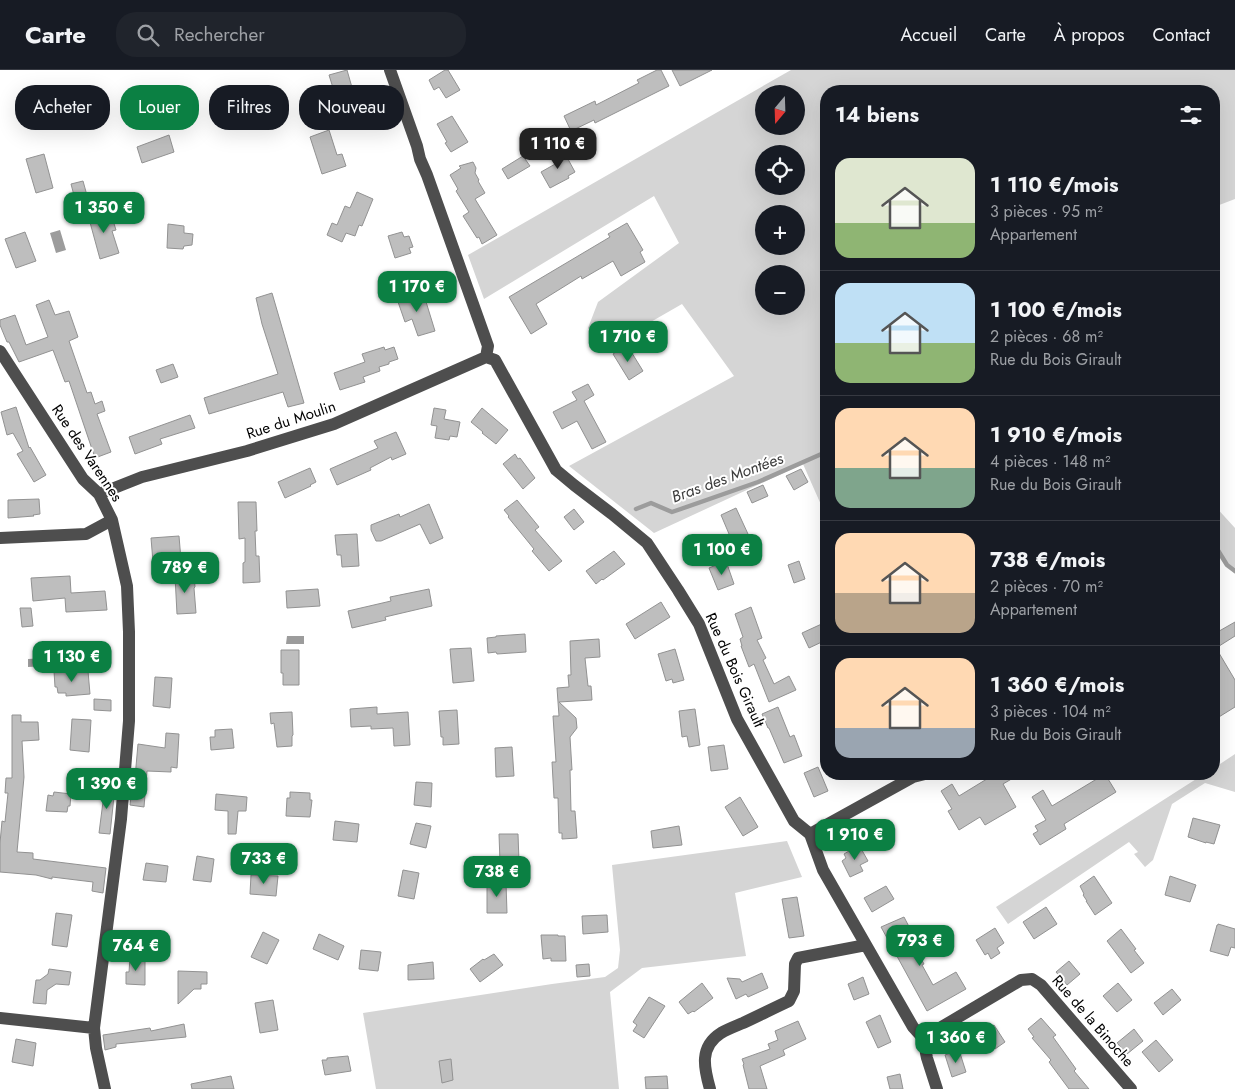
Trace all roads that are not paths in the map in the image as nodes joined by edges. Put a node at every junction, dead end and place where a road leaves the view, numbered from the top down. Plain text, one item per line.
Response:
1 (390, 70) edge
2 (0, 351) edge
3 (486, 357) junction
4 (99, 494) junction
5 (112, 520) junction
6 (0, 538) edge
7 (908, 780) edge
8 (810, 834) junction
9 (866, 945) junction
10 (0, 1018) edge
11 (94, 1028) junction
12 (923, 1038) junction
13 (105, 1089) edge
14 (710, 1089) edge
15 (938, 1089) edge
16 (1131, 1089) edge

1 - 3 street
2 - 4 street, Rue des Varennes
3 - 4 street, Rue du Moulin
3 - 8 street, Rue du Bois Girault
4 - 5 street, Rue des Varennes
5 - 6 street
5 - 11 street, Rue des Varennes
7 - 8 street
8 - 9 street, Rue du Bois Girault
9 - 12 street, Rue du Bois Girault
9 - 14 street
10 - 11 street
11 - 13 street, Rue des Varennes
12 - 15 street, Rue du Bois Girault
12 - 16 street, Rue de la Binoche

